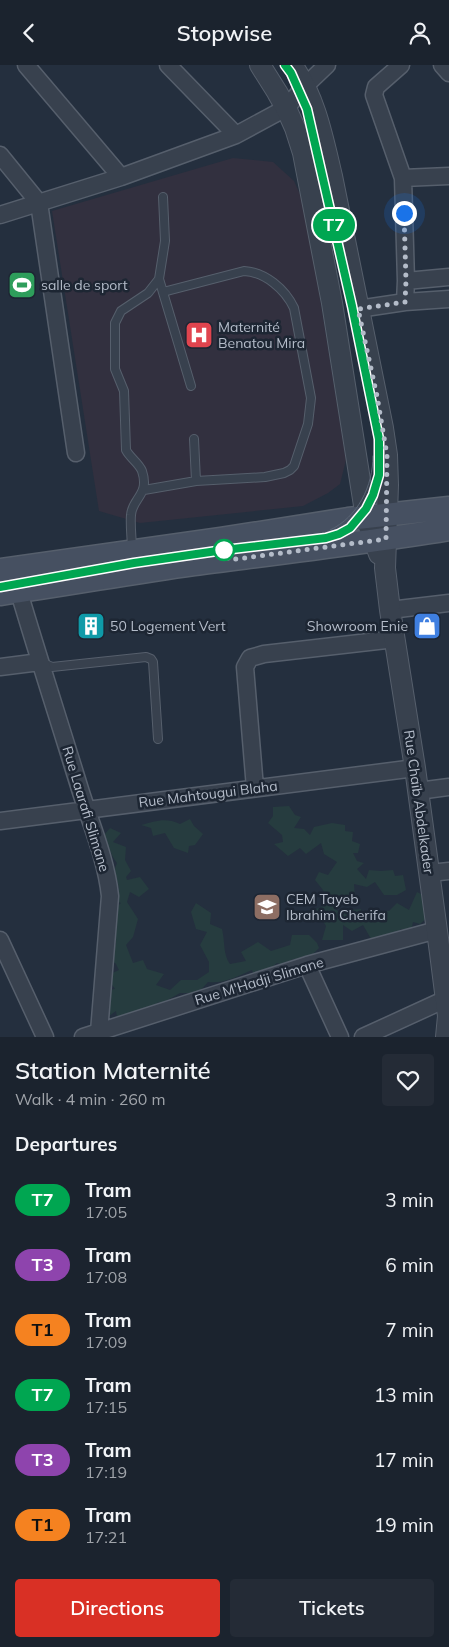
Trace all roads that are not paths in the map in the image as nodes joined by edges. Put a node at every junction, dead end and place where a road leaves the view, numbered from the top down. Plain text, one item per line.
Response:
1 (26, 65) edge
2 (168, 65) edge
3 (260, 65) edge
4 (292, 65) edge
5 (327, 65) edge
6 (401, 65) edge
7 (442, 65) edge
8 (449, 73) edge
9 (305, 86) junction
10 (286, 108) junction
11 (236, 135) junction
12 (0, 155) edge
13 (449, 176) edge
14 (122, 177) junction
15 (403, 178) junction
16 (163, 197) dead end
17 (40, 203) junction
18 (0, 215) edge
19 (449, 277) edge
20 (159, 279) junction
21 (406, 281) junction
22 (163, 291) junction
23 (449, 299) edge
24 (405, 302) junction
25 (358, 309) junction
26 (191, 386) dead end
27 (194, 439) dead end
28 (76, 453) dead end
29 (196, 481) junction
30 (144, 490) junction
31 (449, 508) edge
32 (376, 516) junction
33 (449, 529) edge
34 (380, 540) junction
35 (134, 561) junction
36 (0, 570) edge
37 (9, 593) edge
38 (449, 603) edge
39 (390, 610) junction
40 (395, 639) junction
41 (40, 662) junction
42 (0, 667) edge
43 (158, 739) dead end
44 (415, 768) junction
45 (449, 787) edge
46 (255, 788) junction
47 (418, 791) junction
48 (86, 810) junction
49 (0, 821) edge
50 (439, 872) edge
51 (0, 940) edge
52 (442, 944) edge
53 (307, 965) junction
54 (446, 999) junction
55 (100, 1032) junction
56 (45, 1037) edge
57 (83, 1037) edge
58 (340, 1037) edge
59 (364, 1037) edge
60 (446, 1037) edge

1 - 14 street
2 - 11 street
3 - 10 street
4 - 9 street
5 - 9 street
6 - 15 street
7 - 8 street
9 - 10 street
9 - 25 street
10 - 11 street
10 - 32 street
11 - 14 street
12 - 17 street
13 - 15 street
14 - 17 street
15 - 21 street
16 - 20 lane
17 - 18 street
17 - 28 street
19 - 21 street
20 - 22 lane
20 - 30 lane
21 - 24 street
22 - 26 lane
22 - 29 lane
23 - 24 street
24 - 25 street
25 - 32 street
27 - 29 lane
29 - 30 lane
30 - 35 lane
31 - 32 main road
32 - 34 street
32 - 35 main road
33 - 34 main road
34 - 35 main road
34 - 39 street, Rue Chaïb Abdelkader
35 - 36 main road
35 - 37 main road
37 - 41 street, Rue Laarafi Slimane
38 - 39 street
39 - 40 street, Rue Chaïb Abdelkader
40 - 44 street, Rue Chaïb Abdelkader
40 - 46 street
41 - 42 street
41 - 43 lane
41 - 48 street, Rue Laarafi Slimane
44 - 46 street, Rue Mahtougui Blaha
44 - 47 street, Rue Chaïb Abdelkader
45 - 47 street
46 - 48 street, Rue Mahtougui Blaha
47 - 50 street, Rue Chaïb Abdelkader
48 - 49 street, Rue Mahtougui Blaha
48 - 55 street, Rue Laarafi Slimane
50 - 52 street, Rue Chaïb Abdelkader
51 - 56 street
52 - 53 street, Rue M'Hadji Slimane
52 - 54 street, Rue Chaïb Abdelkader
53 - 55 street, Rue M'Hadji Slimane
53 - 58 street
54 - 59 street
54 - 60 street, Rue Chaïb Abdelkader
55 - 57 street, Rue M'Hadji Slimane

